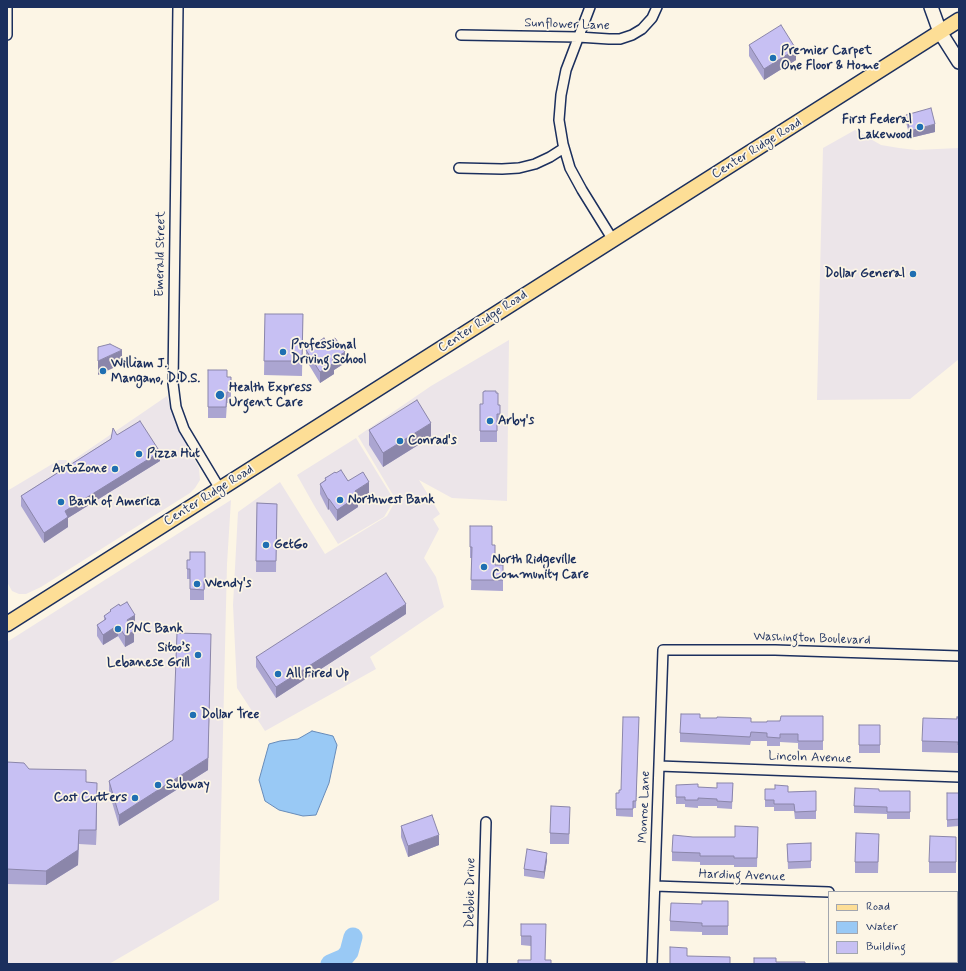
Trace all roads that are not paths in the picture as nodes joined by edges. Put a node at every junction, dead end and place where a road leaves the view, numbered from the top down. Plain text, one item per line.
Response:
1 (7, 7) edge
2 (178, 7) edge
3 (590, 7) edge
4 (657, 7) edge
5 (931, 7) edge
6 (959, 20) edge
7 (940, 32) junction
8 (7, 34) edge
9 (461, 35) dead end
10 (578, 38) junction
11 (959, 62) edge
12 (564, 148) junction
13 (459, 168) dead end
14 (613, 240) junction
15 (220, 489) junction
16 (7, 624) edge
17 (663, 650) joint
18 (959, 656) edge
19 (659, 766) junction
20 (959, 777) edge
21 (486, 822) dead end
22 (655, 886) junction
23 (828, 892) edge
24 (482, 964) edge
25 (652, 964) edge

1 - 8 street
2 - 15 street, Emerald Street
3 - 10 street
4 - 10 street, Sunflower Lane
5 - 7 street
6 - 7 main road, Center Ridge Road
7 - 11 street
7 - 14 main road, Center Ridge Road
9 - 10 street, Sunflower Lane
10 - 12 street
12 - 13 street
12 - 14 street
14 - 15 main road, Center Ridge Road
15 - 16 main road, Center Ridge Road
17 - 18 street, Washington Boulevard
17 - 19 street, Monroe Lane
19 - 20 street, Lincoln Avenue
19 - 22 street, Monroe Lane
21 - 24 street, Debbie Drive
22 - 23 street, Harding Avenue
22 - 25 street, Monroe Lane

